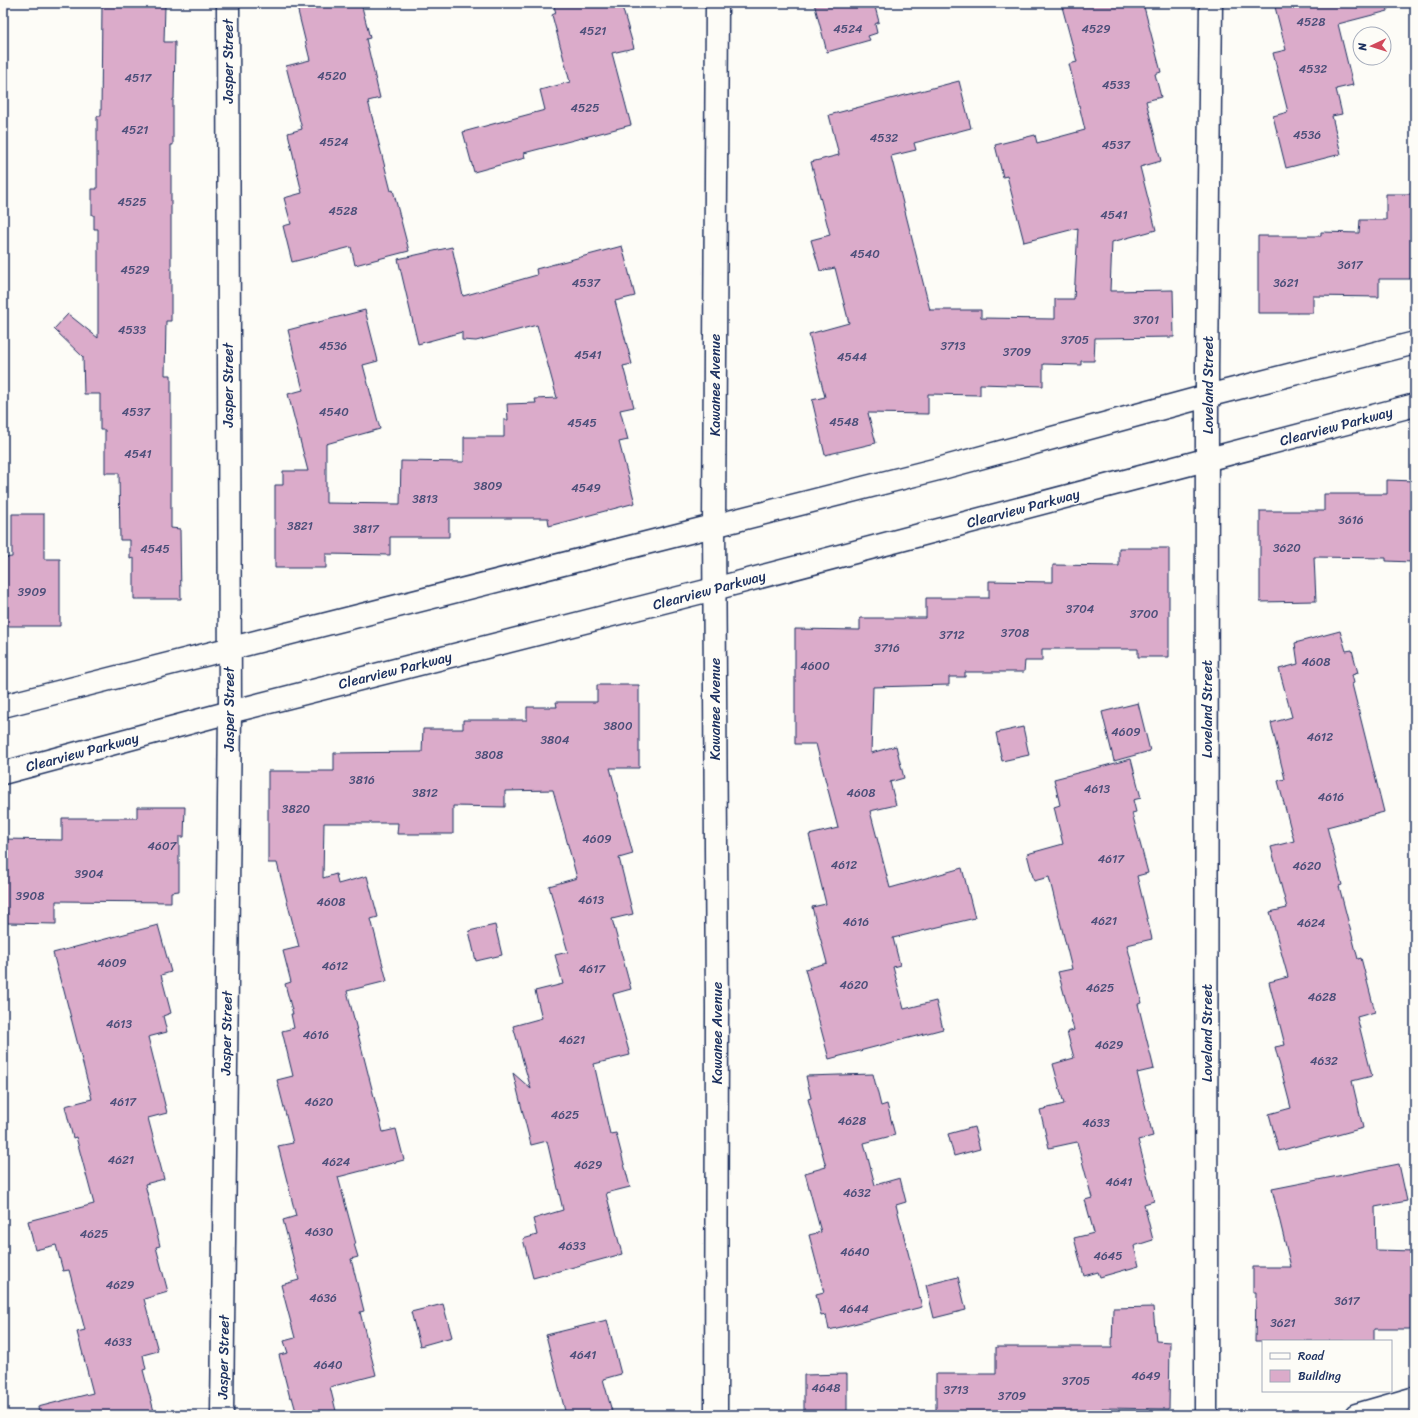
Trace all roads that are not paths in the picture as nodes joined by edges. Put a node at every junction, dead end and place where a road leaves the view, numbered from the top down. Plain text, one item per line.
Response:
1 (228, 3) edge
2 (717, 3) edge
3 (1211, 3) edge
4 (1415, 343) edge
5 (1207, 396) junction
6 (1415, 405) edge
7 (1208, 459) junction
8 (714, 525) junction
9 (714, 589) junction
10 (229, 649) junction
11 (3, 706) edge
12 (230, 712) junction
13 (3, 773) edge
14 (1415, 1398) edge
15 (222, 1415) edge
16 (716, 1415) edge
17 (1206, 1415) edge
18 (1356, 1415) edge

1 - 10 street, Jasper Street
2 - 8 street, Kawanee Avenue
3 - 5 street, Loveland Street
4 - 5 street
5 - 7 street, Loveland Street
5 - 8 street
6 - 7 street, Clearview Parkway
7 - 9 street, Clearview Parkway
7 - 17 street, Loveland Street
8 - 9 street, Kawanee Avenue
8 - 10 street
9 - 12 street, Clearview Parkway
9 - 16 street, Kawanee Avenue
10 - 11 street
10 - 12 street, Jasper Street
12 - 13 street, Clearview Parkway
12 - 15 street, Jasper Street
14 - 18 street

